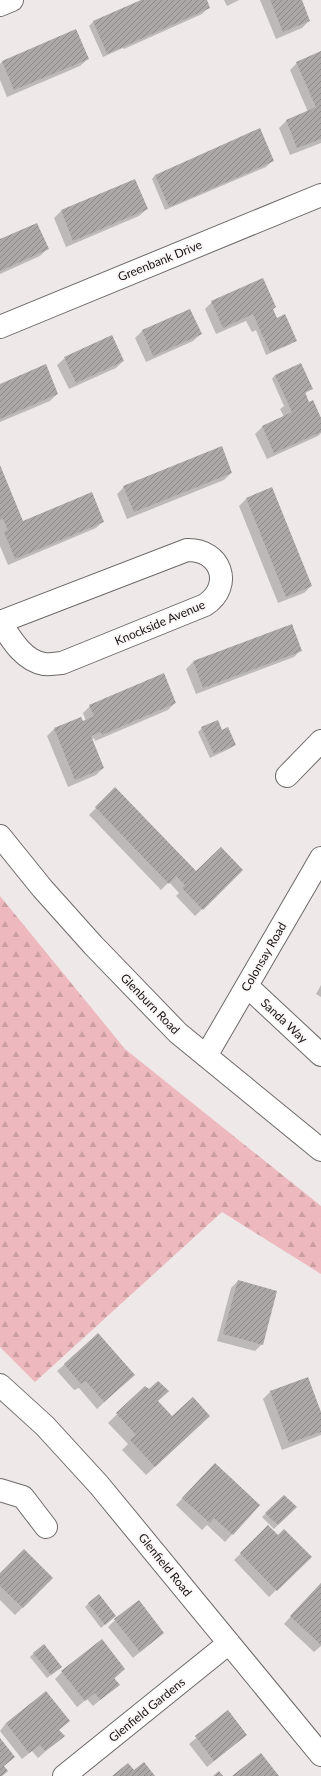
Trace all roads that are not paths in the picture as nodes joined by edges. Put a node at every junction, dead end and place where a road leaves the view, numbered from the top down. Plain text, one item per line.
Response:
1 (12, 0) edge
2 (0, 5) edge
3 (321, 196) edge
4 (0, 327) edge
5 (0, 622) edge
6 (321, 741) edge
7 (287, 776) dead end
8 (0, 836) edge
9 (321, 858) edge
10 (247, 986) junction
11 (321, 1055) edge
12 (206, 1056) junction
13 (321, 1150) edge
14 (0, 1385) edge
15 (0, 1490) edge
16 (46, 1527) dead end
17 (229, 1643) junction
18 (321, 1755) edge
19 (64, 1776) edge

1 - 2 street
3 - 4 street, Greenbank Drive
5 - 5 street, Knockside Avenue
6 - 7 street
8 - 12 street, Glenburn Road
9 - 10 street, Colonsay Road
10 - 11 street, Sanda Way
10 - 12 street, Colonsay Road
12 - 13 street, Glenburn Road
14 - 17 street, Glenfield Road
15 - 16 street
17 - 18 street, Glenfield Road
17 - 19 street, Glenfield Gardens

